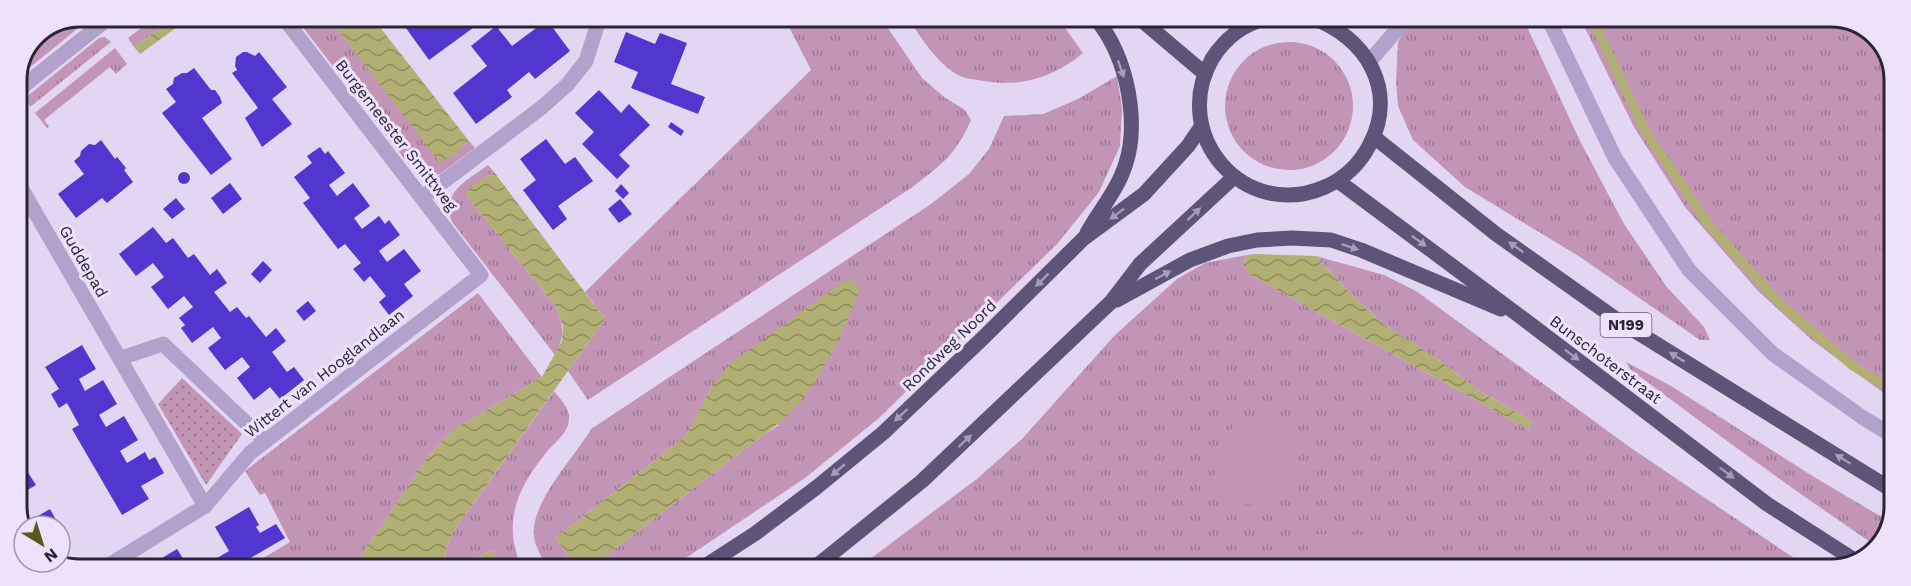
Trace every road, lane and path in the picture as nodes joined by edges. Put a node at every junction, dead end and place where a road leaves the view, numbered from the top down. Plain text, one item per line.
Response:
1 (96, 27) edge
2 (291, 27) edge
3 (597, 27) edge
4 (1101, 27) edge
5 (1150, 27) edge
6 (1340, 27) edge
7 (1399, 27) edge
8 (1552, 27) edge
9 (1241, 28) edge
10 (1369, 62) junction
11 (1204, 73) junction
12 (27, 82) edge
13 (1201, 127) junction
14 (1374, 137) junction
15 (1234, 177) junction
16 (1338, 182) junction
17 (423, 197) junction
18 (27, 200) edge
19 (1083, 239) junction
20 (481, 275) joint
21 (1112, 302) junction
22 (1525, 320) junction
23 (121, 358) junction
24 (1884, 430) edge
25 (265, 441) junction
26 (1884, 485) edge
27 (205, 506) junction
28 (1848, 556) edge
29 (119, 559) edge
30 (716, 559) edge
31 (825, 559) edge

1 - 12 street
2 - 17 street, Burgemeester Smittweg
3 - 17 street
4 -> 19 main road
5 - 11 main road
6 - 10 main road
7 - 10 street
8 - 24 street
9 - 11 main road
10 - 14 main road
11 - 13 main road
13 - 15 main road
13 -> 19 main road, Rondweg Noord
14 - 16 main road
26 -> 14 main road, N199
15 - 16 main road
21 -> 15 main road
16 -> 22 main road, Bunschoterstraat
17 - 20 street, Burgemeester Smittweg
18 - 23 street, Guddepad
19 -> 30 main road, Rondweg Noord
20 - 25 street, Wittert van Hooglandlaan
21 -> 22 main road
31 -> 21 main road
22 -> 28 main road, Bunschoterstraat
23 - 25 street
23 - 27 street, Guddepad
25 - 27 street, Wittert van Hooglandlaan
27 - 29 street, Wittert van Hooglandlaan

